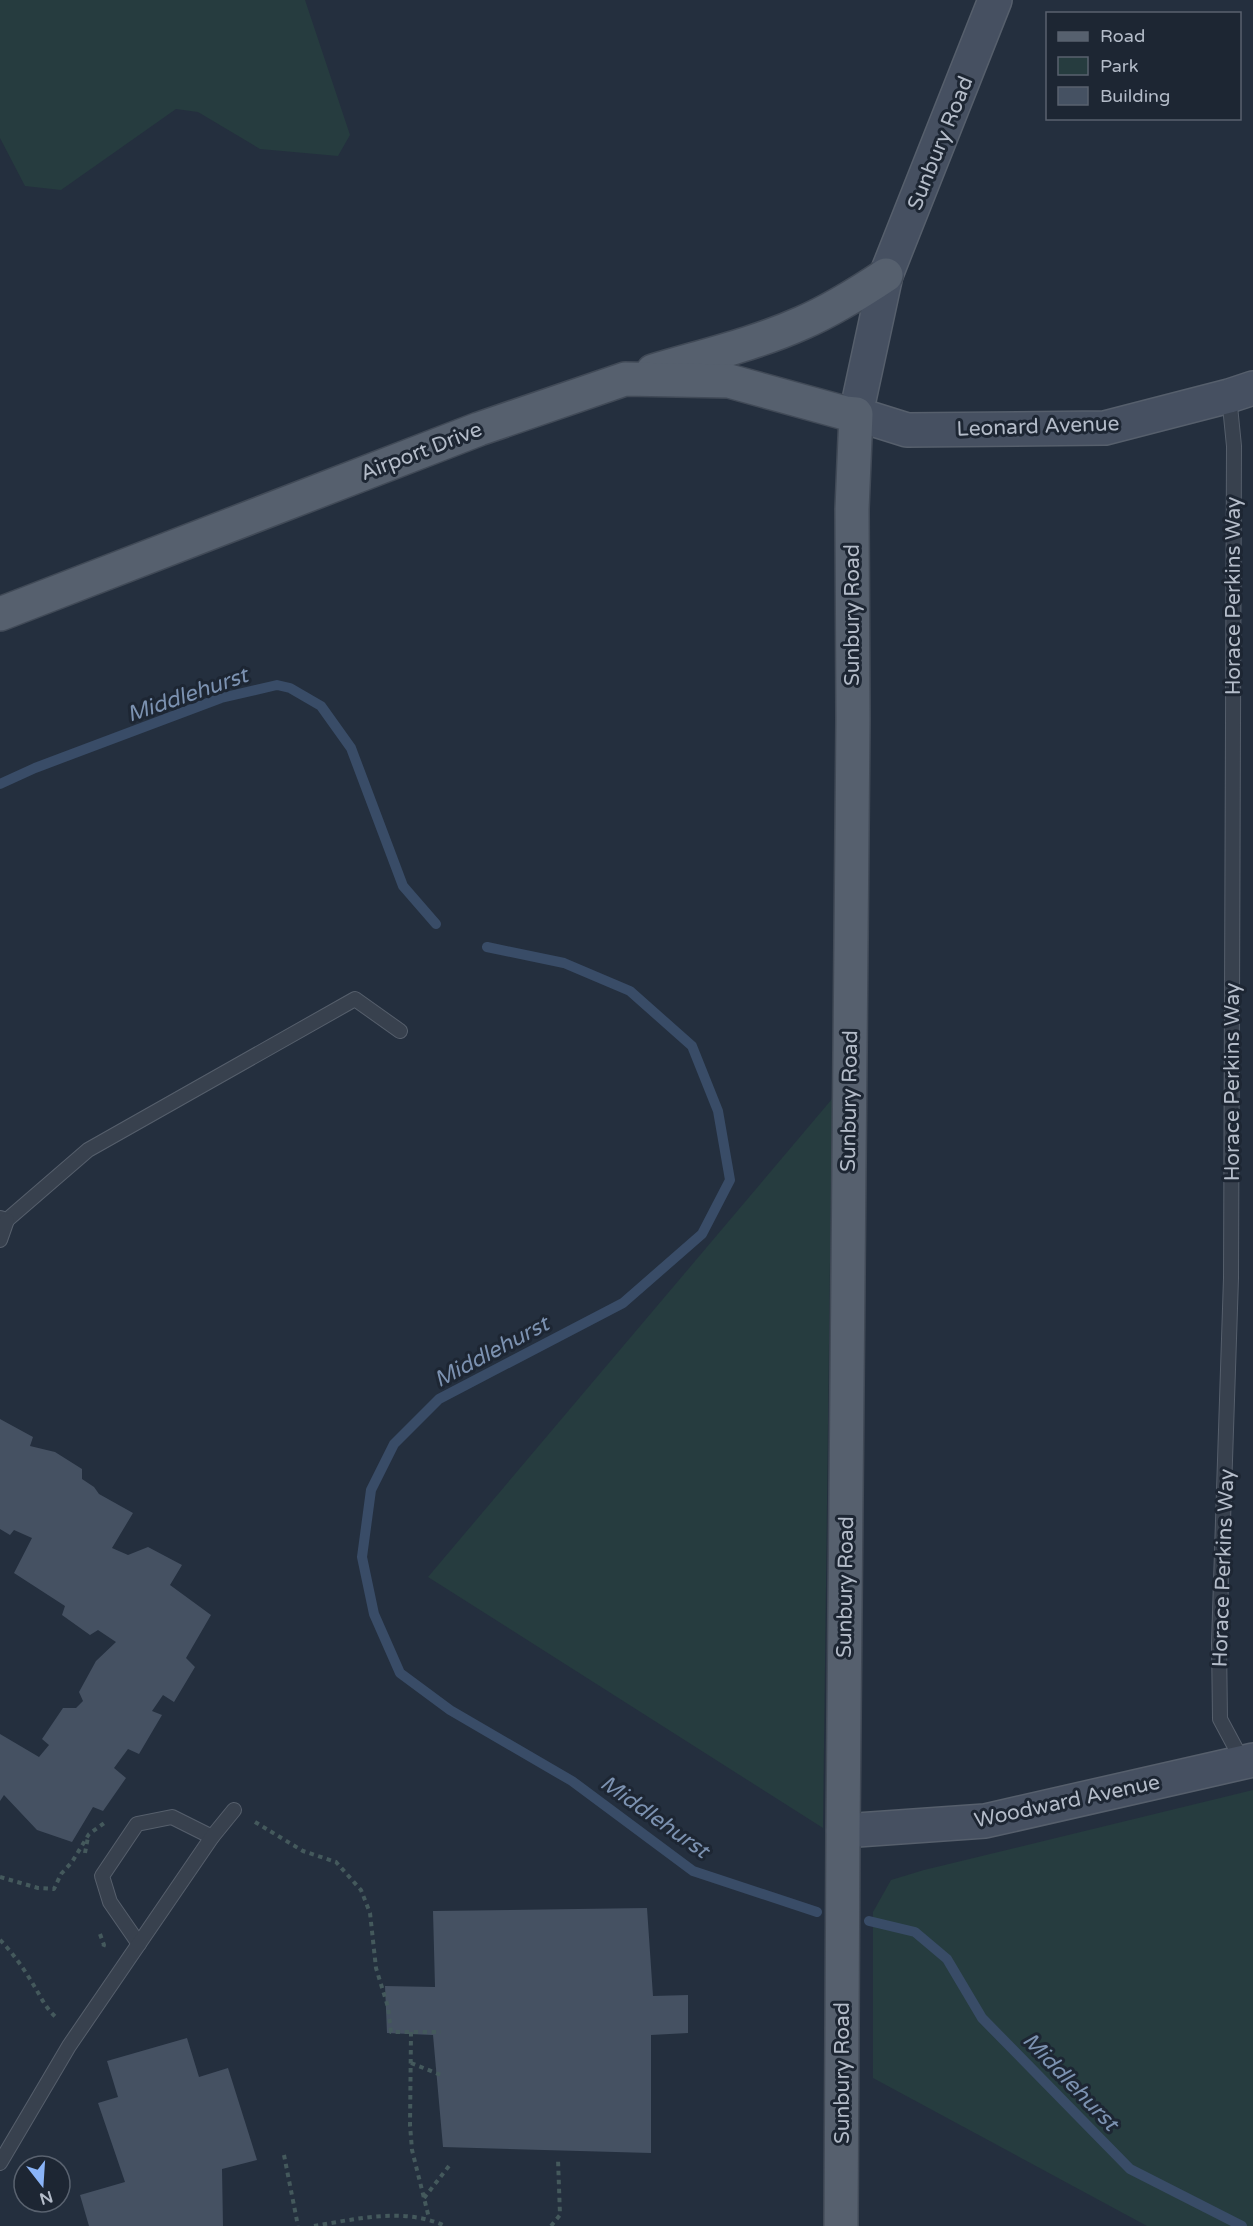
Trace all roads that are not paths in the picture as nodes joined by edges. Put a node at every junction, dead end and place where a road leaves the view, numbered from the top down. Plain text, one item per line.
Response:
1 (995, 0) edge
2 (886, 275) junction
3 (625, 379) junction
4 (1241, 392) edge
5 (856, 414) junction
6 (0, 614) edge
7 (400, 1031) dead end
8 (4, 1219) edge
9 (0, 1240) edge
10 (1248, 1761) edge
11 (234, 1810) road end
12 (843, 1831) junction
13 (212, 1837) junction
14 (139, 1944) junction
15 (0, 2163) edge
16 (841, 2226) edge

1 - 2 street, Sunbury Road
2 - 3 main road
2 - 5 street, Sunbury Road
3 - 5 main road, Airport Drive
3 - 6 main road, Airport Drive
4 - 5 street, Leonard Avenue
4 - 10 lane, Horace Perkins Way
5 - 12 main road, Sunbury Road
7 - 8 lane
8 - 9 lane
10 - 12 street, Woodward Avenue
11 - 13 lane
12 - 16 main road, Sunbury Road
13 - 14 lane
13 - 14 lane
14 - 15 lane

